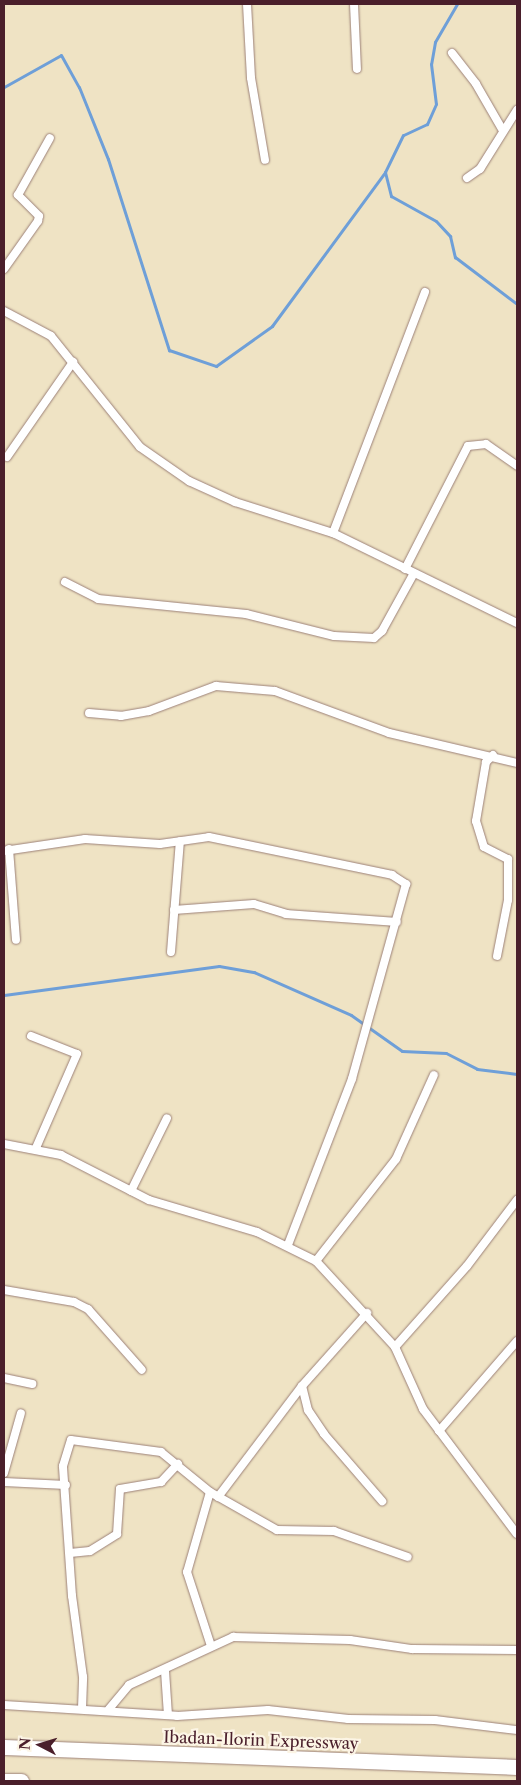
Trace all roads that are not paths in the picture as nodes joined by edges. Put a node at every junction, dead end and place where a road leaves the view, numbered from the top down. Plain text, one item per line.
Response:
1 (248, 4) edge
2 (354, 4) edge
3 (452, 53) dead end
4 (356, 69) dead end
5 (517, 110) edge
6 (502, 129) junction
7 (50, 138) dead end
8 (265, 160) dead end
9 (467, 178) dead end
10 (4, 268) edge
11 (426, 292) dead end
12 (4, 311) edge
13 (73, 362) junction
14 (7, 457) dead end
15 (517, 466) edge
16 (333, 533) junction
17 (405, 569) junction
18 (414, 574) junction
19 (65, 582) dead end
20 (517, 623) edge
21 (89, 713) dead end
22 (493, 755) junction
23 (517, 763) edge
24 (180, 840) junction
25 (7, 850) edge
26 (174, 910) junction
27 (397, 922) junction
28 (16, 940) dead end
29 (171, 952) dead end
30 (497, 956) dead end
31 (31, 1036) dead end
32 (434, 1075) dead end
33 (167, 1118) dead end
34 (4, 1144) edge
35 (36, 1148) junction
36 (131, 1191) junction
37 (517, 1200) edge
38 (288, 1245) junction
39 (316, 1261) junction
40 (4, 1290) edge
41 (367, 1313) junction
42 (517, 1341) edge
43 (395, 1346) junction
44 (142, 1370) dead end
45 (4, 1378) edge
46 (32, 1384) dead end
47 (302, 1386) junction
48 (21, 1414) dead end
49 (439, 1431) junction
50 (178, 1464) junction
51 (4, 1473) edge
52 (4, 1482) edge
53 (66, 1485) junction
54 (210, 1492) junction
55 (218, 1497) junction
56 (382, 1501) dead end
57 (515, 1523) edge
58 (517, 1534) edge
59 (70, 1552) junction
60 (408, 1556) dead end
61 (211, 1646) junction
62 (517, 1650) edge
63 (165, 1671) junction
64 (4, 1706) edge
65 (82, 1709) junction
66 (109, 1709) junction
67 (168, 1715) junction
68 (517, 1730) edge
69 (4, 1747) edge
70 (517, 1767) edge
71 (4, 1781) edge
72 (21, 1781) edge

1 - 8 street
2 - 4 street
3 - 6 street
5 - 6 street
6 - 9 street
7 - 10 street
11 - 16 street
12 - 13 street
13 - 14 street
13 - 16 street
15 - 17 street
16 - 17 street
17 - 18 street
18 - 19 street
18 - 20 street
21 - 22 street
22 - 23 street
22 - 30 street
24 - 25 street
24 - 26 street
24 - 27 street
25 - 28 street
26 - 27 street
26 - 29 street
27 - 38 street
31 - 35 street
32 - 39 street
33 - 36 street
34 - 35 street
35 - 36 street
36 - 38 street
37 - 43 street
38 - 39 street
39 - 41 street
40 - 44 street
41 - 43 street
41 - 47 street
42 - 49 street
43 - 49 street
45 - 46 street
47 - 55 street
47 - 56 street
48 - 51 street
49 - 57 street
50 - 53 street
50 - 54 street
50 - 59 street
52 - 53 street
53 - 59 street
54 - 55 street
54 - 61 street
55 - 60 street
57 - 58 street
59 - 65 street
61 - 62 street
61 - 63 street
63 - 66 street
63 - 67 street
64 - 65 street
65 - 66 street
66 - 67 street
67 - 68 street
69 - 70 highway, Ibadan-Ilorin Expressway
71 - 72 highway

